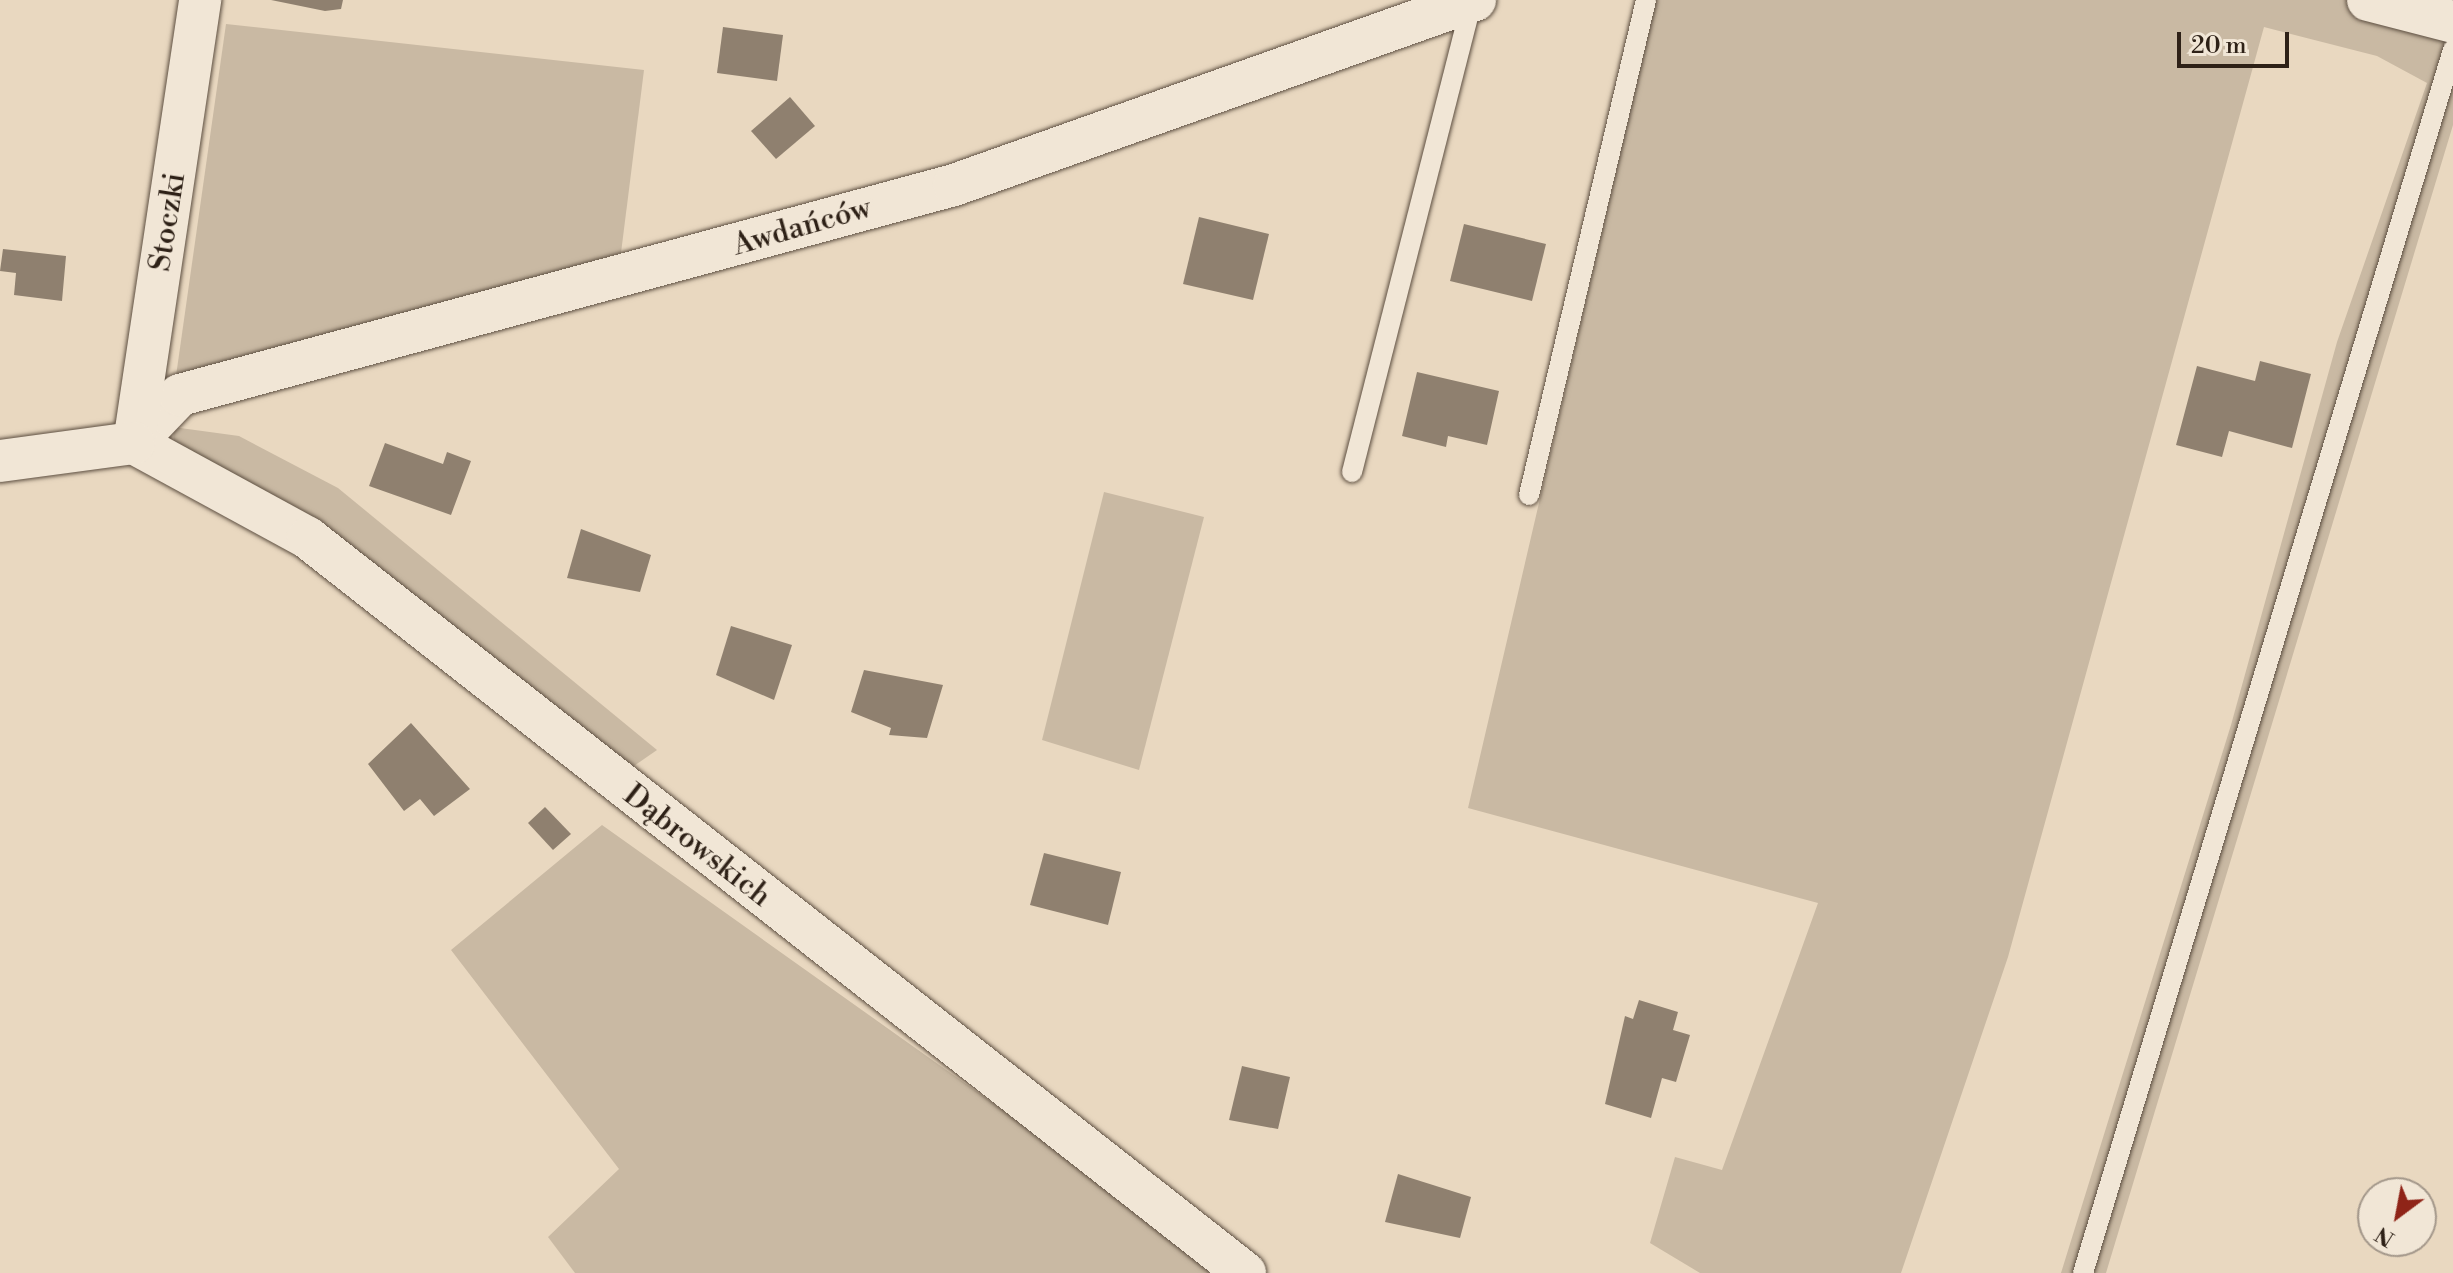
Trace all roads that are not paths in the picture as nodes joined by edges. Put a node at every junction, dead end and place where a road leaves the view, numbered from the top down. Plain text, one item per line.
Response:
1 (200, 0) edge
2 (1473, 0) edge
3 (1646, 0) edge
4 (2368, 0) edge
5 (2453, 22) edge
6 (2453, 50) edge
7 (134, 443) junction
8 (0, 461) edge
9 (1352, 472) dead end
10 (1529, 495) dead end
11 (1245, 1273) edge
12 (2083, 1273) edge

1 - 7 street, Stoczki
2 - 7 street, Awdańców
2 - 9 lane
3 - 10 lane
4 - 5 street
6 - 12 lane
7 - 8 street
7 - 11 street, Dąbrowskich

